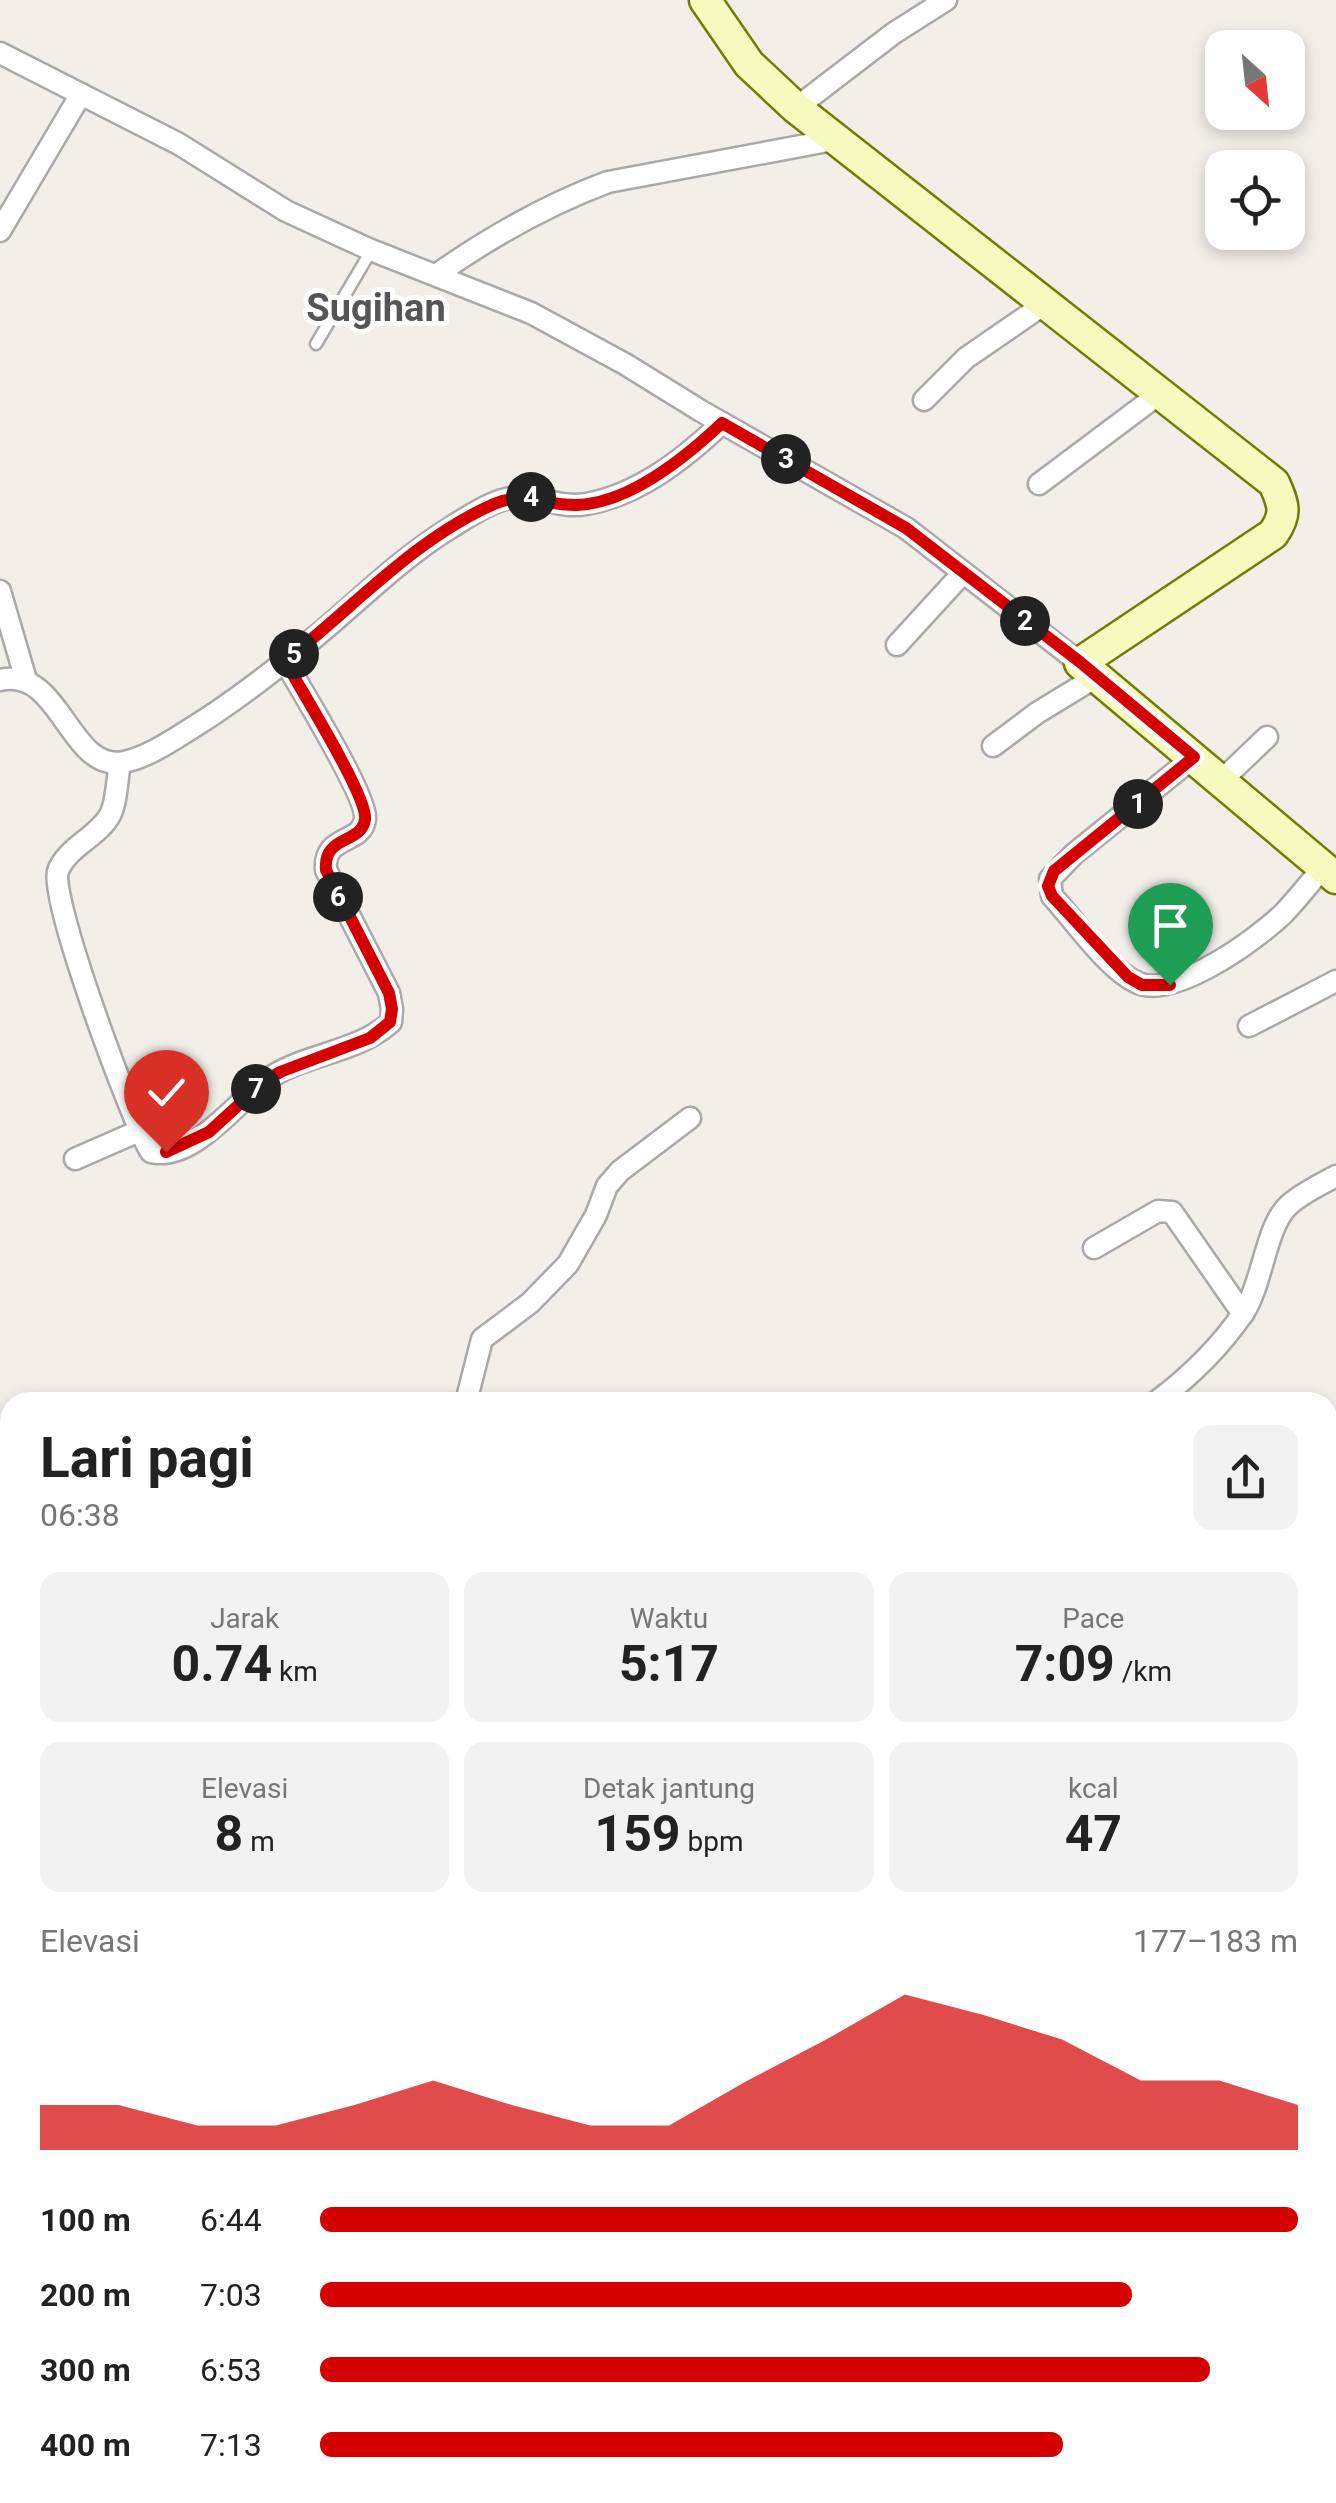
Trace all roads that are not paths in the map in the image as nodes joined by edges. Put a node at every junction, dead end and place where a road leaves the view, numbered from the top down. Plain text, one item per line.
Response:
1 (705, 0) edge
2 (946, 0) edge
3 (0, 53) edge
4 (81, 94) junction
5 (796, 108) junction
6 (833, 140) junction
7 (0, 232) edge
8 (371, 250) junction
9 (436, 275) junction
10 (1046, 302) junction
11 (316, 344) dead end
12 (1159, 394) junction
13 (924, 400) dead end
14 (722, 423) junction
15 (1039, 484) dead end
16 (962, 574) junction
17 (0, 591) edge
18 (896, 645) dead end
19 (285, 661) junction
20 (1088, 670) junction
21 (0, 680) edge
22 (26, 680) junction
23 (1267, 737) dead end
24 (993, 746) dead end
25 (1194, 757) junction
26 (120, 763) junction
27 (1222, 780) junction
28 (1330, 872) edge
29 (1336, 981) edge
30 (1249, 1026) dead end
31 (690, 1118) dead end
32 (139, 1132) junction
33 (76, 1159) dead end
34 (1336, 1176) edge
35 (1094, 1248) dead end
36 (1243, 1314) junction
37 (469, 1392) edge
38 (1168, 1392) edge

1 - 5 street
2 - 5 street
3 - 4 street
4 - 7 street
4 - 8 street
5 - 6 street
6 - 9 street
6 - 10 street
8 - 9 street
8 - 11 lane
9 - 14 street
10 - 12 street
10 - 13 street
12 - 15 street
12 - 20 street
14 - 16 street
14 - 19 street
16 - 18 street
16 - 20 street
17 - 22 street
19 - 26 street
19 - 32 street
20 - 24 street
20 - 25 street
21 - 22 street
22 - 26 street
23 - 27 street
25 - 27 street
25 - 28 street
26 - 32 street
27 - 28 street
29 - 30 street
31 - 37 street
32 - 33 street
34 - 36 street
35 - 36 street
36 - 38 street

